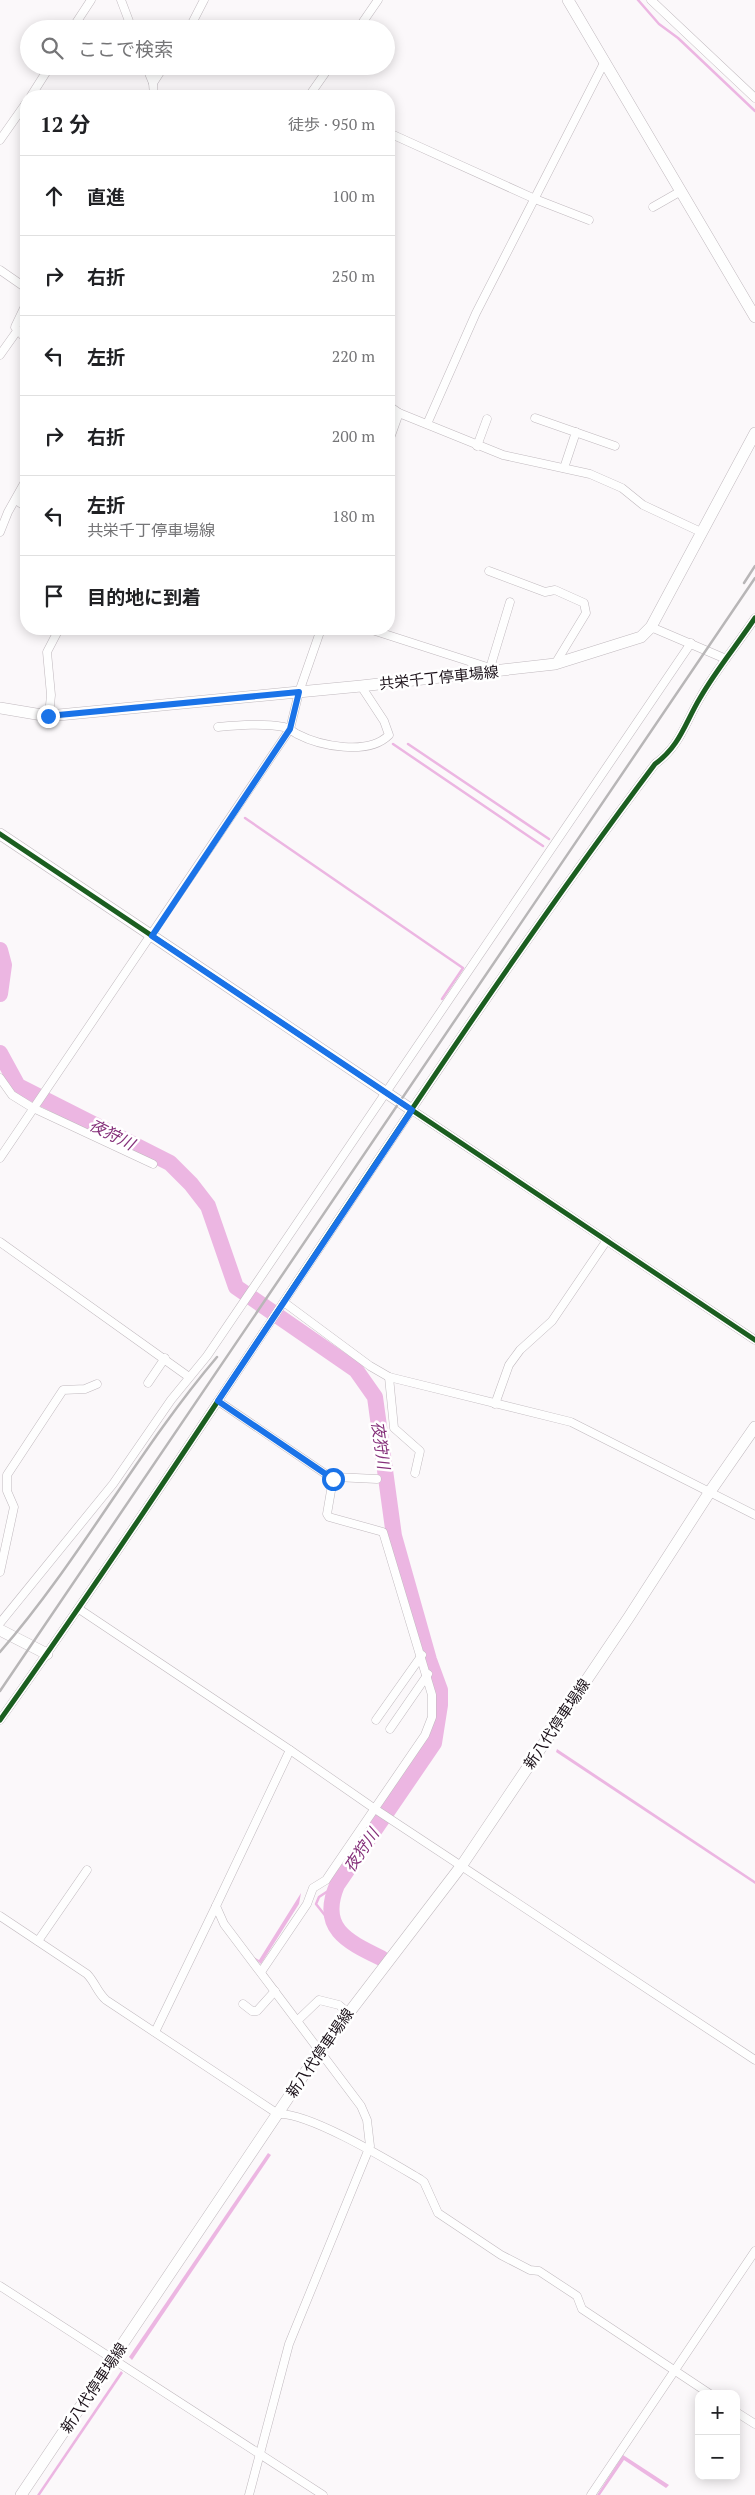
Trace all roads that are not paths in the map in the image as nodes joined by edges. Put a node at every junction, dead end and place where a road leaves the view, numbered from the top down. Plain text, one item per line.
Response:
1 (91, 0) edge
2 (121, 0) edge
3 (204, 0) edge
4 (378, 0) edge
5 (568, 0) edge
6 (651, 0) edge
7 (78, 20) edge
8 (129, 20) edge
9 (194, 20) edge
10 (364, 20) edge
11 (605, 61) junction
12 (44, 75) edge
13 (150, 75) edge
14 (158, 75) edge
15 (324, 75) edge
16 (153, 83) junction
17 (35, 90) edge
18 (154, 90) edge
19 (313, 90) edge
20 (755, 98) edge
21 (20, 112) edge
22 (395, 136) edge
23 (0, 140) edge
24 (680, 191) junction
25 (535, 199) junction
26 (654, 207) dead end
27 (589, 220) dead end
28 (0, 270) edge
29 (20, 284) edge
30 (20, 317) edge
31 (755, 318) edge
32 (17, 331) junction
33 (20, 334) edge
34 (0, 355) edge
35 (395, 410) edge
36 (399, 413) junction
37 (535, 418) dead end
38 (487, 419) dead end
39 (395, 424) edge
40 (427, 424) junction
41 (576, 432) junction
42 (755, 433) edge
43 (477, 446) junction
44 (615, 446) dead end
45 (564, 468) junction
46 (20, 492) edge
47 (16, 500) junction
48 (20, 503) edge
49 (0, 508) edge
50 (8, 512) junction
51 (0, 532) edge
52 (701, 532) junction
53 (489, 571) dead end
54 (510, 602) dead end
55 (754, 622) edge
56 (651, 627) junction
57 (56, 635) edge
58 (320, 635) edge
59 (388, 635) edge
60 (691, 643) junction
61 (726, 659) junction
62 (555, 664) junction
63 (491, 670) junction
64 (361, 686) junction
65 (299, 692) junction
66 (0, 708) edge
67 (49, 716) junction
68 (218, 726) dead end
69 (290, 729) junction
70 (0, 834) edge
71 (152, 936) junction
72 (0, 1078) edge
73 (388, 1093) junction
74 (34, 1108) junction
75 (412, 1110) junction
76 (0, 1158) edge
77 (153, 1164) dead end
78 (606, 1240) junction
79 (0, 1242) edge
80 (284, 1303) junction
81 (755, 1340) edge
82 (165, 1358) junction
83 (189, 1377) junction
84 (389, 1380) junction
85 (148, 1383) dead end
86 (97, 1384) dead end
87 (218, 1401) junction
88 (494, 1404) junction
89 (755, 1427) edge
90 (416, 1473) dead end
91 (333, 1479) junction
92 (377, 1480) dead end
93 (709, 1493) junction
94 (755, 1515) edge
95 (0, 1572) edge
96 (79, 1609) junction
97 (0, 1623) edge
98 (0, 1630) edge
99 (47, 1654) junction
100 (422, 1655) junction
101 (428, 1674) junction
102 (0, 1720) edge
103 (376, 1720) dead end
104 (390, 1729) dead end
105 (290, 1750) junction
106 (377, 1810) junction
107 (462, 1865) junction
108 (88, 1870) dead end
109 (216, 1906) junction
110 (0, 1916) edge
111 (38, 1941) junction
112 (261, 1972) junction
113 (274, 1991) junction
114 (243, 2004) dead end
115 (348, 2013) junction
116 (297, 2021) junction
117 (155, 2032) junction
118 (319, 2052) junction
119 (755, 2060) edge
120 (278, 2114) junction
121 (370, 2149) junction
122 (755, 2251) edge
123 (0, 2286) edge
124 (115, 2359) junction
125 (675, 2370) junction
126 (704, 2390) edge
127 (740, 2415) edge
128 (755, 2424) edge
129 (262, 2453) junction
130 (21, 2495) edge
131 (250, 2495) edge
132 (323, 2495) edge
133 (591, 2495) edge

1 - 7 street
2 - 8 street
3 - 9 street
4 - 10 street
5 - 11 main road
6 - 20 street
11 - 24 main road
11 - 25 street
12 - 17 street
13 - 16 street
14 - 16 street
15 - 19 street
16 - 18 street
21 - 23 street
22 - 25 street
24 - 26 street
24 - 31 main road
25 - 27 street
25 - 40 street
28 - 29 street
30 - 32 street
32 - 33 street
32 - 34 street
35 - 36 street
36 - 39 street
36 - 40 street
37 - 41 street
38 - 43 street
40 - 43 street
41 - 44 street
41 - 45 street
42 - 52 main road, 共栄千丁停車場線
43 - 45 street
45 - 52 street
46 - 47 street
47 - 48 street
47 - 50 street
49 - 50 street
50 - 51 street
52 - 56 main road, 共栄千丁停車場線
53 - 62 street
54 - 63 street
55 - 61 street
56 - 60 street
56 - 62 main road, 共栄千丁停車場線
57 - 67 street
58 - 65 street
59 - 63 street
60 - 61 street
60 - 73 street
61 - 75 street
62 - 63 main road, 共栄千丁停車場線
63 - 64 main road, 共栄千丁停車場線
64 - 65 main road, 共栄千丁停車場線
64 - 69 street
65 - 67 main road, 共栄千丁停車場線
65 - 69 street
66 - 67 main road, 共栄千丁停車場線
68 - 69 street
69 - 71 street
70 - 71 main road
71 - 73 main road
71 - 74 street
72 - 74 street
73 - 75 main road
73 - 83 street
74 - 76 street
74 - 77 street
75 - 78 street
75 - 80 street
78 - 81 street
78 - 88 street
79 - 82 street
80 - 84 street
80 - 87 street
82 - 83 street
82 - 85 street
83 - 97 street
84 - 88 street
84 - 90 street
86 - 95 street
87 - 91 street
87 - 96 street
88 - 93 street
89 - 93 main road, 新八代停車場線
91 - 92 street
91 - 100 street
93 - 94 street
93 - 107 main road, 新八代停車場線
96 - 99 street
96 - 105 street
98 - 99 main road
99 - 102 street
100 - 101 street
100 - 103 street
101 - 104 street
101 - 106 street
105 - 106 street
105 - 109 street
106 - 107 street
106 - 112 street
107 - 115 main road, 新八代停車場線
107 - 119 street
108 - 111 street
109 - 112 street
109 - 117 street
110 - 111 street
111 - 117 street
112 - 113 street
113 - 114 street
113 - 116 street
115 - 116 street
115 - 118 main road, 新八代停車場線
116 - 118 street
117 - 120 street
118 - 120 main road, 新八代停車場線
118 - 121 street
120 - 121 street
120 - 124 main road, 新八代停車場線
121 - 125 street
121 - 129 street
122 - 125 street
123 - 124 street
124 - 129 street
124 - 130 main road, 新八代停車場線
125 - 126 street
125 - 133 street
127 - 128 street
129 - 131 street
129 - 132 street

